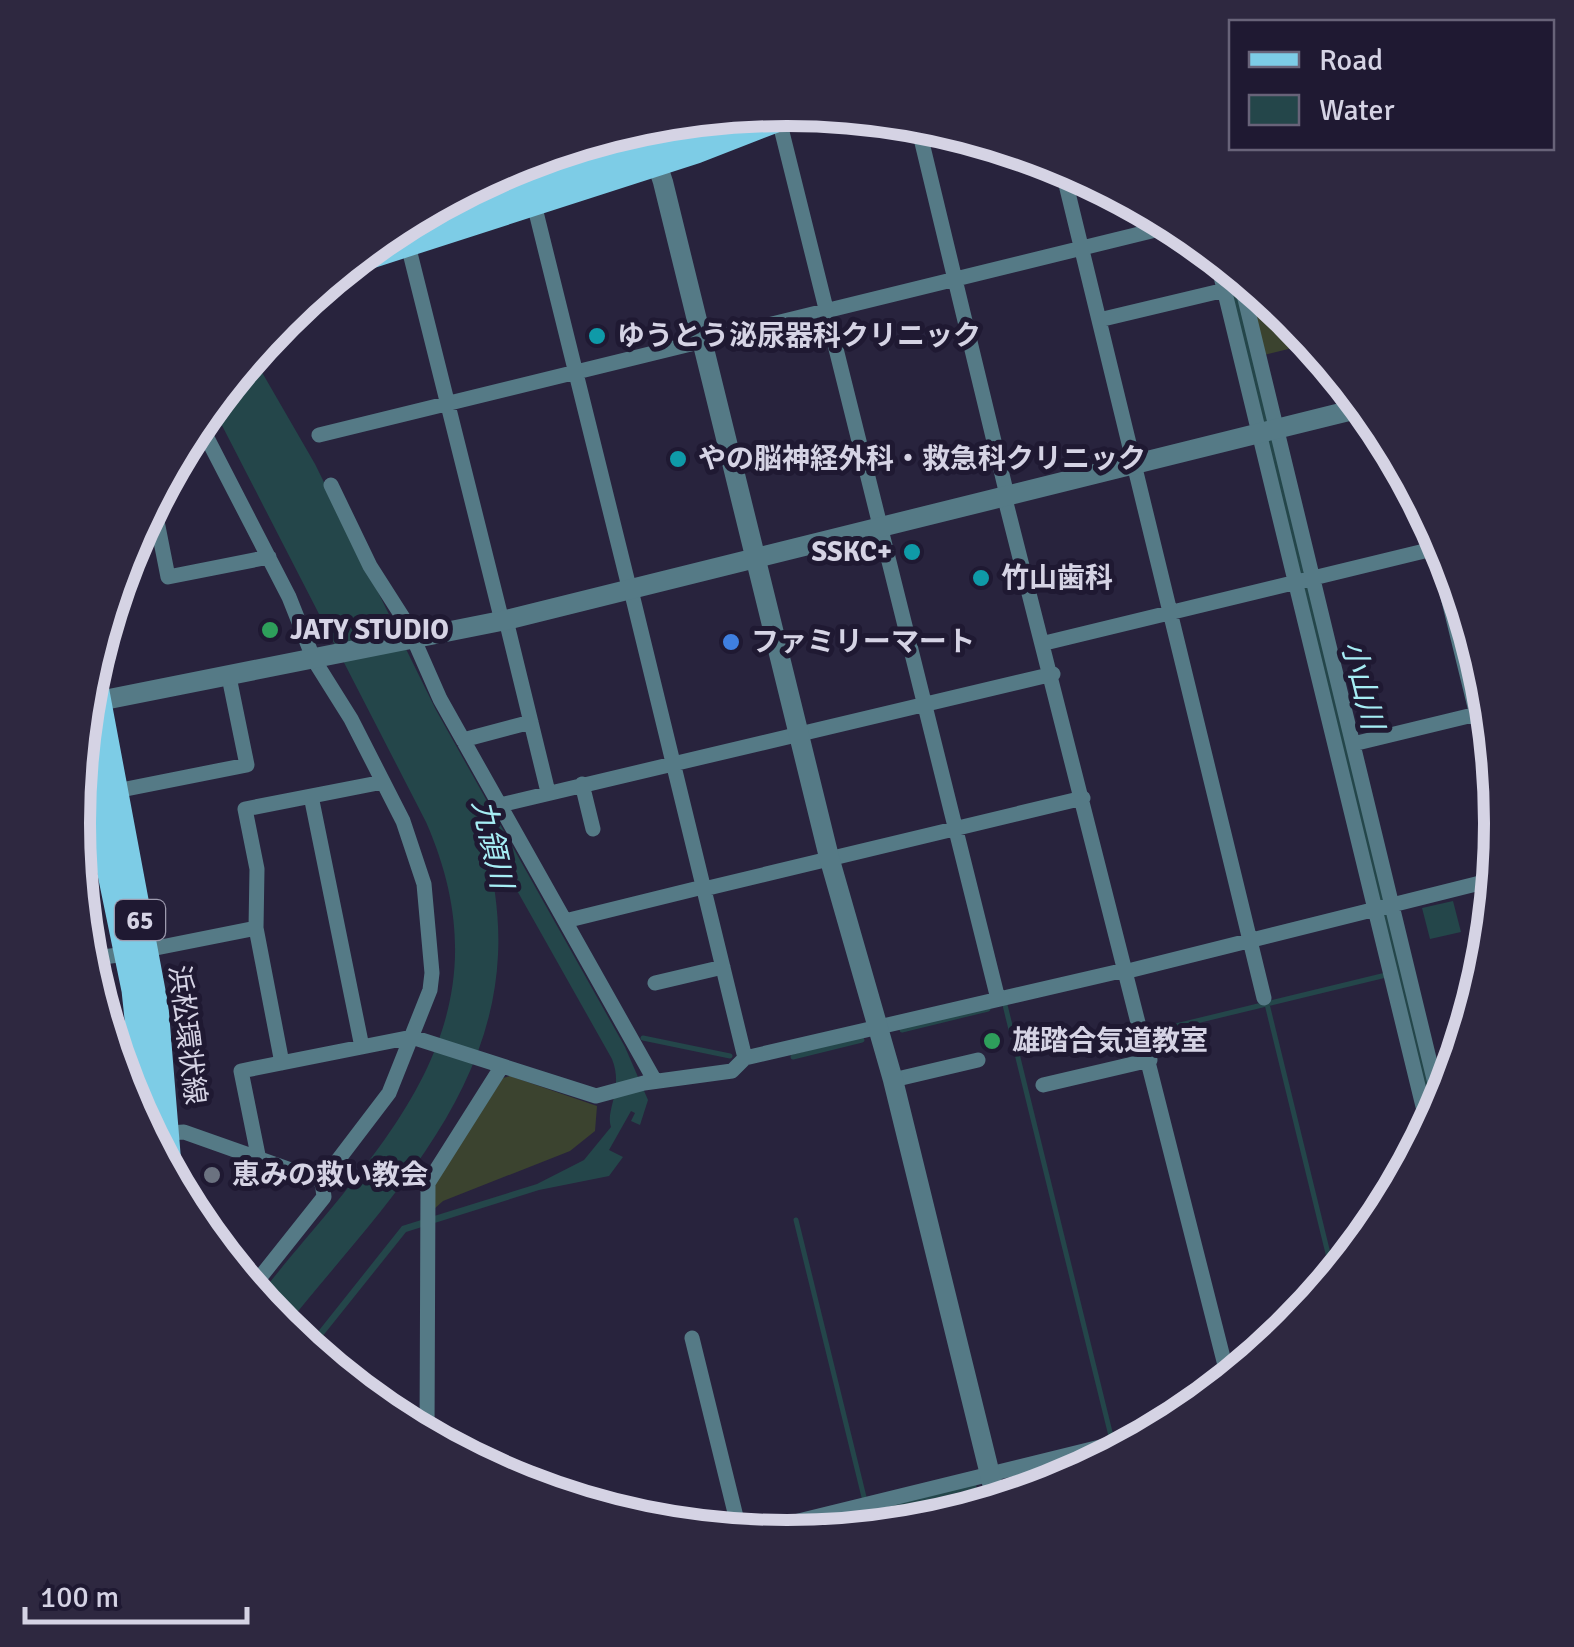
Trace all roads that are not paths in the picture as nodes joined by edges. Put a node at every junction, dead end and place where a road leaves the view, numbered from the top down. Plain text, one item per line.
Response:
1 (792, 126) edge
2 (712, 131) edge
3 (921, 140) edge
4 (650, 143) edge
5 (1066, 185) edge
6 (534, 204) junction
7 (434, 223) edge
8 (424, 229) edge
9 (1153, 231) edge
10 (408, 239) edge
11 (1082, 248) junction
12 (955, 279) junction
13 (1221, 279) edge
14 (1224, 290) junction
15 (1243, 296) edge
16 (828, 309) junction
17 (1099, 320) junction
18 (702, 340) junction
19 (576, 371) junction
20 (448, 402) junction
21 (1349, 412) edge
22 (1268, 431) junction
23 (318, 434) dead end
24 (206, 437) edge
25 (1135, 464) junction
26 (331, 486) dead end
27 (1006, 495) junction
28 (158, 525) edge
29 (882, 525) junction
30 (1428, 550) edge
31 (755, 556) junction
32 (269, 557) junction
33 (1304, 582) junction
34 (630, 587) junction
35 (1172, 614) junction
36 (504, 620) junction
37 (412, 640) junction
38 (1045, 643) junction
39 (323, 659) junction
40 (1053, 674) junction
41 (229, 676) junction
42 (101, 700) edge
43 (926, 704) junction
44 (1475, 714) edge
45 (531, 722) junction
46 (98, 723) edge
47 (798, 734) junction
48 (463, 740) junction
49 (1353, 744) junction
50 (673, 763) junction
51 (92, 772) edge
52 (383, 782) junction
53 (582, 784) junction
54 (116, 791) junction
55 (548, 792) junction
56 (312, 796) junction
57 (1083, 798) junction
58 (500, 805) junction
59 (956, 828) junction
60 (593, 829) dead end
61 (1369, 848) junction
62 (829, 857) junction
63 (1481, 883) edge
64 (704, 888) junction
65 (1383, 907) junction
66 (565, 922) junction
67 (256, 928) junction
68 (1250, 940) junction
69 (136, 952) junction
70 (103, 957) edge
71 (723, 967) junction
72 (1126, 970) junction
73 (655, 984) dead end
74 (1264, 998) dead end
75 (998, 999) junction
76 (878, 1027) junction
77 (420, 1038) junction
78 (362, 1047) junction
79 (745, 1058) junction
80 (978, 1060) dead end
81 (1150, 1060) junction
82 (282, 1062) junction
83 (494, 1063) junction
84 (893, 1080) junction
85 (650, 1082) junction
86 (1044, 1086) dead end
87 (1430, 1093) edge
88 (153, 1111) edge
89 (160, 1128) edge
90 (258, 1160) junction
91 (322, 1181) junction
92 (259, 1278) edge
93 (692, 1338) dead end
94 (1225, 1365) edge
95 (427, 1420) edge
96 (1098, 1447) edge
97 (990, 1474) junction
98 (994, 1489) edge
99 (739, 1519) edge
100 (802, 1520) edge

1 - 16 street
2 - 4 main road
3 - 12 street
4 - 6 main road
4 - 7 main road
4 - 18 street
5 - 11 street
6 - 8 main road
6 - 19 street
9 - 11 street
10 - 20 street
11 - 12 street
11 - 17 street
12 - 16 street
12 - 27 street
13 - 14 street
14 - 17 street
14 - 22 street
15 - 22 street
16 - 18 street
16 - 29 street
17 - 25 street
18 - 19 street
18 - 31 street
19 - 20 street
19 - 34 street
20 - 23 street
20 - 36 street
21 - 22 street
22 - 25 street
22 - 33 street
24 - 32 street
25 - 27 street
25 - 35 street
26 - 37 street
27 - 29 street
27 - 38 street
28 - 32 street
29 - 31 street
29 - 43 street
30 - 33 street
31 - 34 street
31 - 47 street
32 - 39 street
33 - 35 street
33 - 49 street
33 - 61 street
34 - 36 street
34 - 50 street
35 - 38 street
35 - 68 street
36 - 37 street
36 - 45 street
37 - 39 street
37 - 48 street
38 - 40 street
39 - 41 street
39 - 52 street
40 - 43 street
40 - 57 street
41 - 42 street
41 - 54 street
43 - 47 street
43 - 59 street
44 - 49 street
45 - 48 street
45 - 55 street
46 - 54 main road, 浜松環状線 / 65
47 - 50 street
47 - 62 street
48 - 58 street
49 - 61 street
50 - 53 street
50 - 64 street
51 - 69 main road, 浜松環状線 / 65
52 - 56 street
52 - 77 street
53 - 55 street
53 - 60 street
54 - 69 main road, 浜松環状線 / 65
55 - 58 street
56 - 67 street
56 - 78 street
57 - 59 street
57 - 72 street
58 - 66 street
59 - 62 street
59 - 75 street
61 - 65 street
62 - 64 street
62 - 76 street
63 - 65 street
64 - 66 street
64 - 71 street
65 - 68 street
65 - 87 street
66 - 85 street
67 - 69 street
67 - 82 street
68 - 72 street
68 - 74 street
69 - 70 street
69 - 88 main road, 浜松環状線 / 65
71 - 73 street
71 - 79 street
72 - 75 street
72 - 81 street
75 - 76 street
76 - 79 street
76 - 84 street
77 - 78 street
77 - 83 street
77 - 91 street
78 - 82 street
79 - 85 street
80 - 84 street
81 - 86 street
81 - 94 street
82 - 90 street
83 - 85 street
83 - 95 street
84 - 97 street
89 - 90 street
90 - 91 street
91 - 92 street
93 - 99 street
96 - 97 street
97 - 98 street
97 - 100 street

